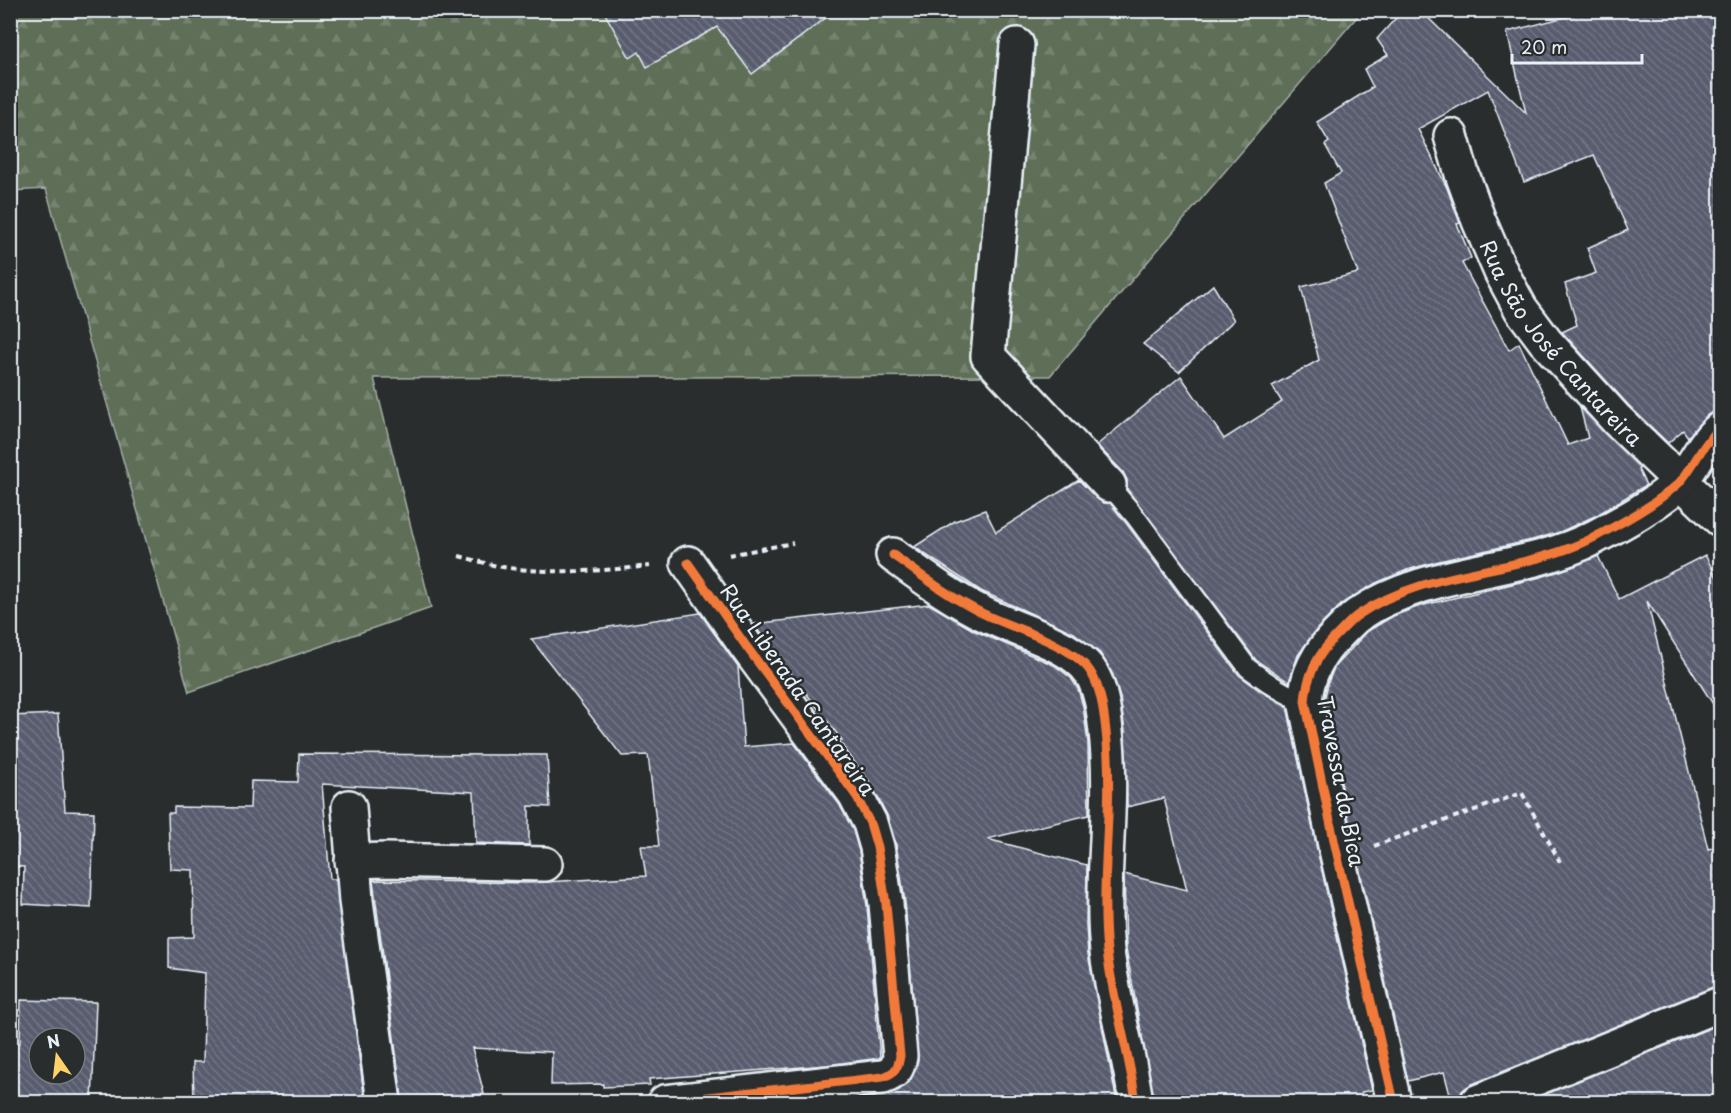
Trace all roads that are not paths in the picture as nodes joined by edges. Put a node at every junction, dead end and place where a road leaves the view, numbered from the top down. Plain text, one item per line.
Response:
1 (1017, 45) dead end
2 (1451, 136) dead end
3 (1720, 429) edge
4 (1680, 482) junction
5 (1109, 485) joint
6 (1720, 519) edge
7 (893, 555) dead end
8 (688, 563) road end
9 (1305, 701) junction
10 (349, 807) dead end
11 (352, 861) junction
12 (545, 864) dead end
13 (1720, 1004) edge
14 (384, 1102) edge
15 (665, 1102) edge
16 (1136, 1102) edge
17 (1394, 1102) edge
18 (1476, 1102) edge

1 - 5 street
2 - 4 street, Rua São José Cantareira
3 - 4 street, Travessa da Bica
4 - 6 street, Rua São José Cantareira
4 - 9 street, Travessa da Bica
5 - 9 lane
7 - 16 street
8 - 15 street, Rua Liberada Cantareira
9 - 17 street, Travessa da Bica
10 - 11 street
11 - 12 street
11 - 14 street
13 - 18 street

